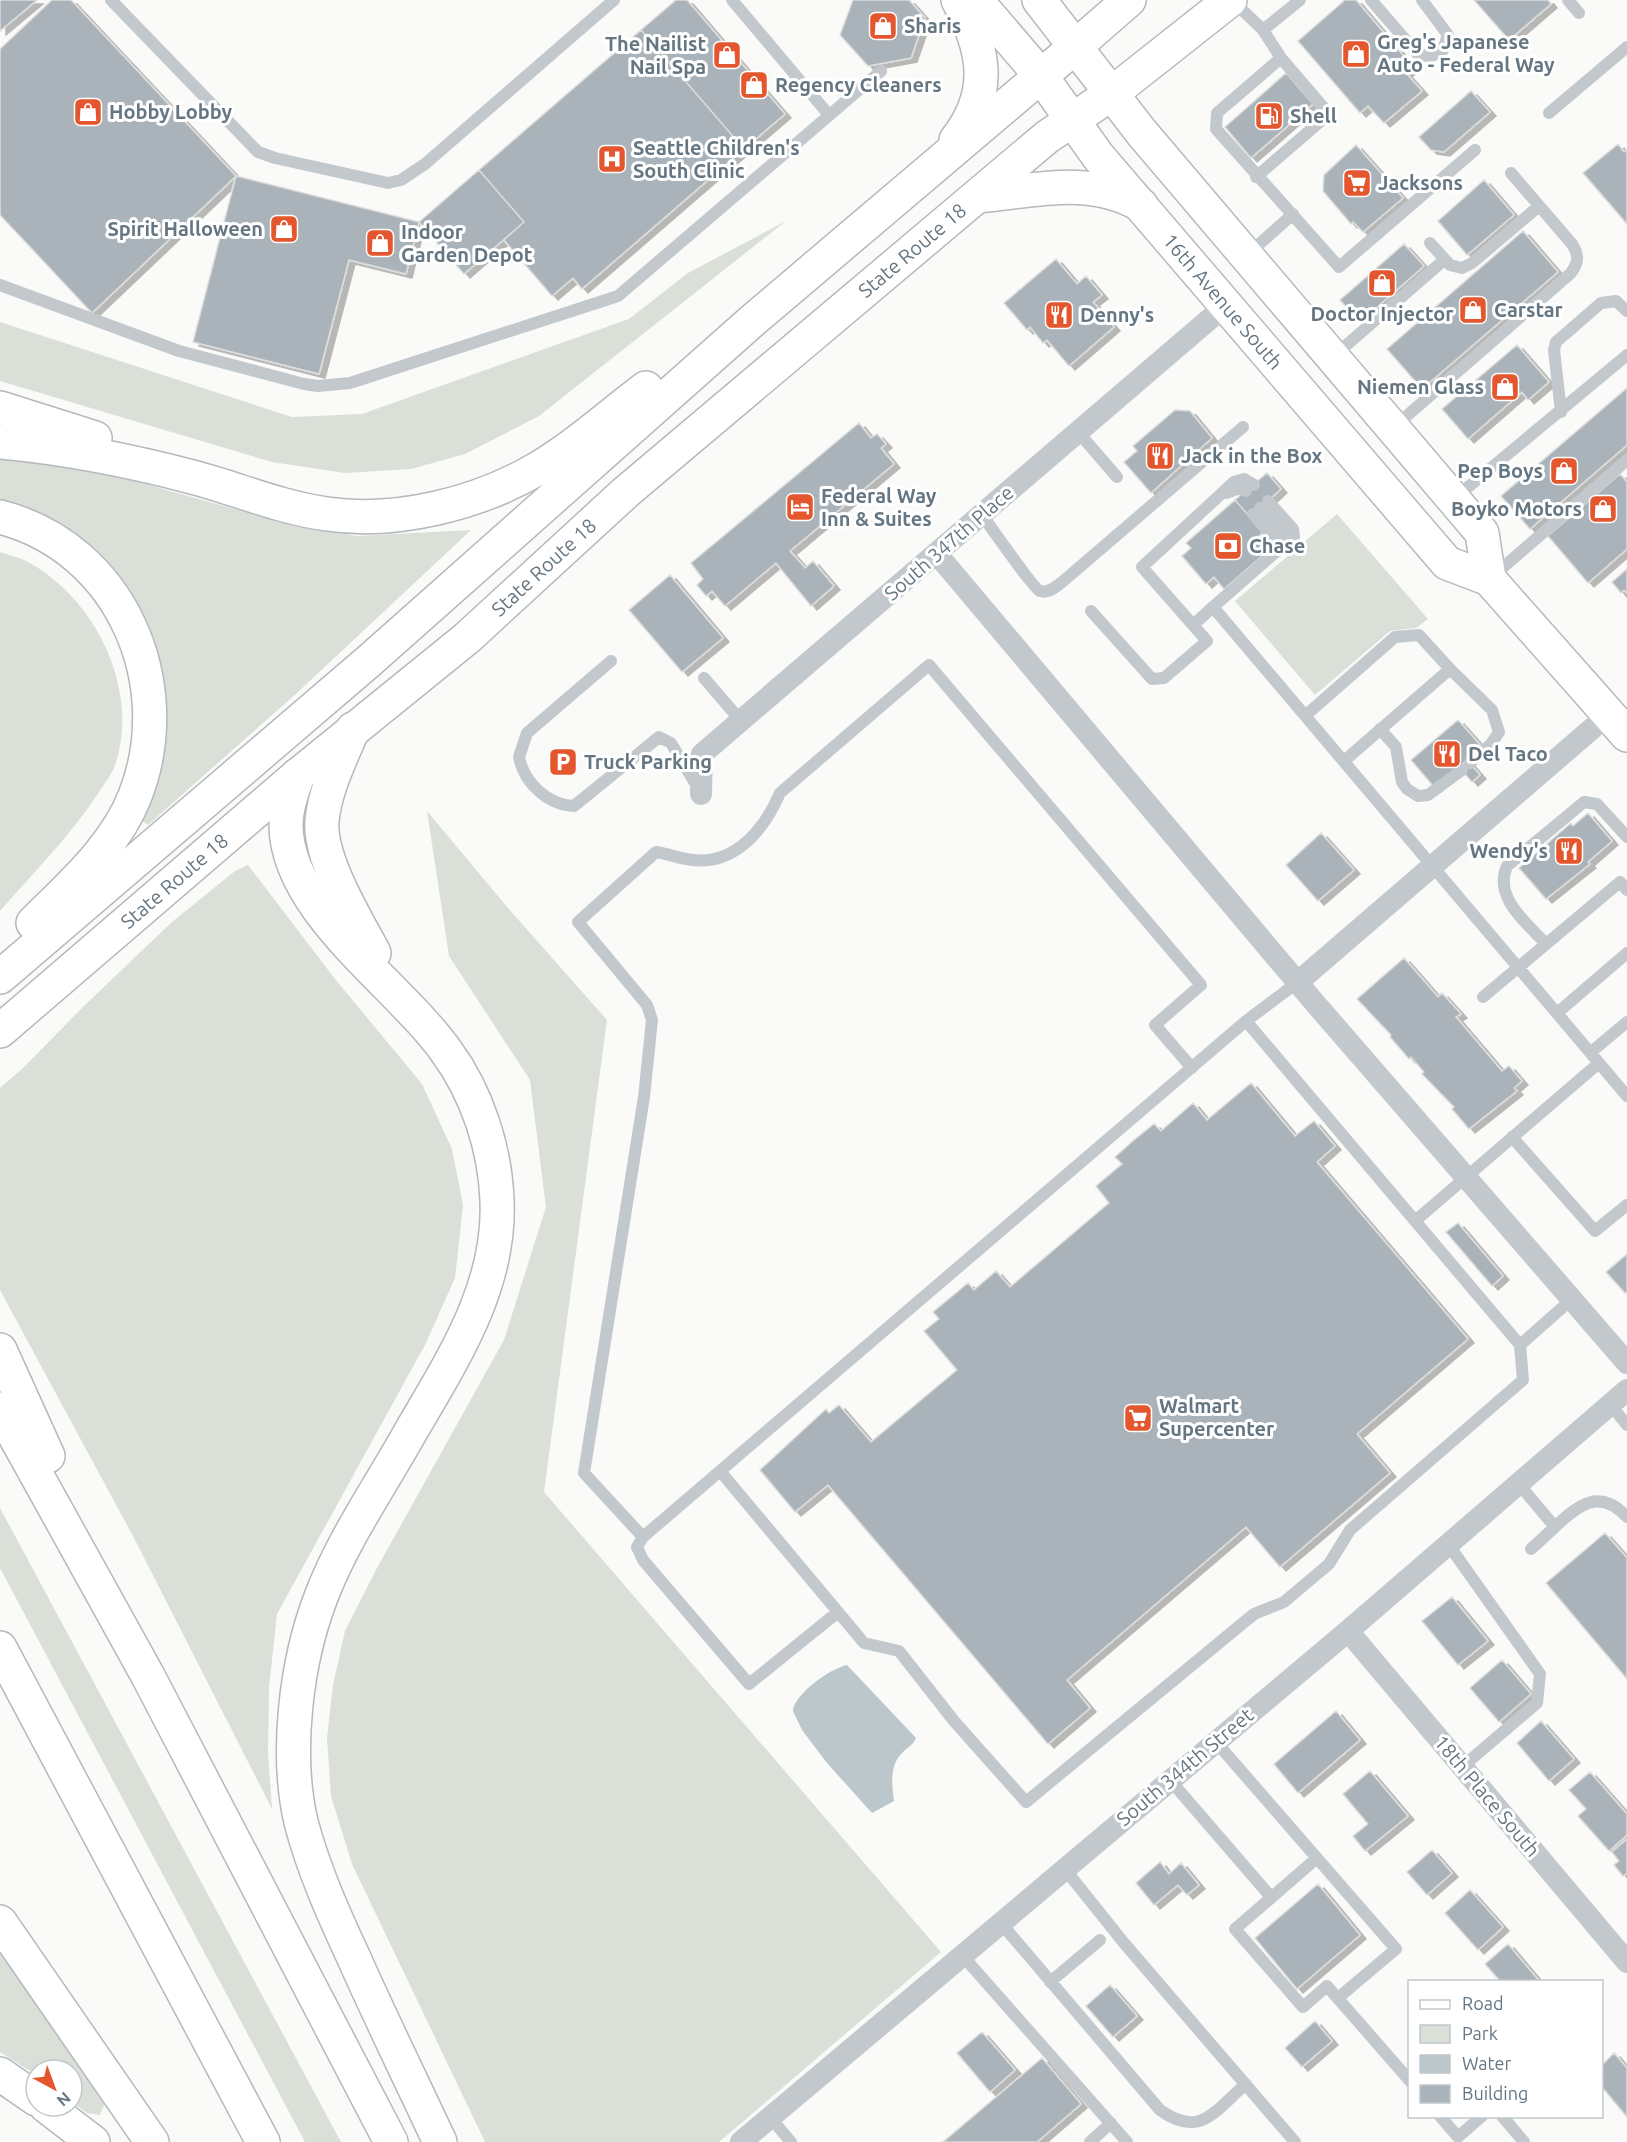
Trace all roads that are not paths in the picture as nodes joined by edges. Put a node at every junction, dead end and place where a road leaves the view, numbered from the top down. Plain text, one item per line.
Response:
1 (111, 0) edge
2 (614, 0) edge
3 (732, 0) edge
4 (958, 0) edge
5 (976, 0) edge
6 (1039, 0) edge
7 (1129, 0) edge
8 (1231, 0) edge
9 (1300, 0) edge
10 (1371, 0) edge
11 (1422, 0) edge
12 (1568, 0) edge
13 (1579, 13) dead end
14 (1263, 30) junction
15 (1625, 54) edge
16 (1281, 58) junction
17 (1058, 62) junction
18 (880, 71) dead end
19 (1092, 107) junction
20 (1549, 113) dead end
21 (830, 115) junction
22 (1475, 150) dead end
23 (934, 168) junction
24 (1511, 173) dead end
25 (1256, 177) junction
26 (978, 196) junction
27 (1141, 205) junction
28 (1539, 206) junction
29 (1293, 214) junction
30 (1430, 243) dead end
31 (1246, 255) junction
32 (1444, 260) junction
33 (0, 285) edge
34 (1226, 305) junction
35 (1627, 311) edge
36 (752, 321) junction
37 (1627, 355) edge
38 (1333, 357) junction
39 (0, 408) edge
40 (1561, 412) junction
41 (1243, 427) dead end
42 (1393, 427) junction
43 (1078, 432) junction
44 (0, 442) edge
45 (1627, 460) edge
46 (1117, 477) dead end
47 (195, 478) junction
48 (1222, 494) junction
49 (1454, 499) junction
50 (1260, 508) dead end
51 (982, 515) junction
52 (0, 517) edge
53 (937, 554) junction
54 (1489, 579) junction
55 (1213, 607) junction
56 (1091, 611) dead end
57 (1193, 625) junction
58 (611, 661) dead end
59 (1450, 669) junction
60 (704, 678) dead end
61 (1306, 715) junction
62 (741, 721) junction
63 (1618, 725) edge
64 (352, 729) junction
65 (1380, 729) junction
66 (1344, 760) junction
67 (297, 775) junction
68 (701, 794) joint
69 (1627, 837) edge
70 (1433, 866) junction
71 (1627, 890) edge
72 (1546, 944) junction
73 (1627, 953) edge
74 (0, 958) edge
75 (1519, 968) junction
76 (0, 977) edge
77 (1298, 982) junction
78 (396, 995) junction
79 (1483, 997) dead end
80 (1557, 1013) junction
81 (1246, 1021) junction
82 (1627, 1022) edge
83 (0, 1031) edge
84 (1591, 1052) junction
85 (1599, 1063) junction
86 (1192, 1068) junction
87 (1627, 1096) edge
88 (1512, 1137) junction
89 (1468, 1176) junction
90 (1627, 1205) edge
91 (1415, 1221) junction
92 (1572, 1299) junction
93 (1520, 1345) junction
94 (0, 1350) edge
95 (1627, 1363) edge
96 (1627, 1390) edge
97 (1610, 1404) junction
98 (0, 1409) edge
99 (1627, 1425) edge
100 (720, 1471) junction
101 (1518, 1483) junction
102 (1627, 1517) edge
103 (1555, 1527) junction
104 (643, 1537) junction
105 (1448, 1544) junction
106 (1531, 1549) dead end
107 (838, 1612) junction
108 (1348, 1631) junction
109 (0, 1647) edge
110 (148, 1676) junction
111 (1216, 1742) junction
112 (1462, 1767) junction
113 (1170, 1780) junction
114 (1317, 1858) junction
115 (1064, 1868) junction
116 (1271, 1897) junction
117 (0, 1922) edge
118 (1000, 1922) junction
119 (1100, 1940) dead end
120 (962, 1954) junction
121 (1627, 1962) edge
122 (1050, 1982) junction
123 (1338, 1998) junction
124 (0, 2074) edge
125 (1408, 2079) edge
126 (1246, 2084) junction
127 (24, 2090) edge
128 (770, 2117) junction
129 (62, 2118) edge
130 (1442, 2118) edge
131 (1480, 2118) edge
132 (1504, 2118) edge
133 (1111, 2123) junction
134 (93, 2142) edge
135 (152, 2142) edge
136 (262, 2142) edge
137 (392, 2142) edge
138 (440, 2142) edge
139 (741, 2142) edge
140 (791, 2142) edge
141 (1090, 2142) edge
142 (1127, 2142) edge
143 (1295, 2142) edge
144 (1524, 2142) edge

1 - 2 lane
3 - 21 lane
4 - 23 main road
5 - 17 main road, 16th Avenue South
6 - 17 main road, 16th Avenue South
7 - 17 main road, State Route 18
8 - 14 lane
8 - 19 main road, State Route 18
9 - 14 lane
10 - 11 lane
12 - 13 lane
14 - 16 lane
15 - 20 lane
16 - 25 lane
16 - 25 lane
17 - 19 main road, 16th Avenue South
17 - 19 main road, 16th Avenue South
17 - 23 main road, State Route 18
18 - 21 lane
19 - 26 main road, State Route 18
19 - 27 main road, 16th Avenue South
19 - 31 main road, 16th Avenue South
21 - 33 lane
22 - 29 lane
23 - 36 main road, State Route 18
24 - 28 lane
25 - 29 lane
26 - 27 main road
26 - 64 main road, State Route 18
27 - 34 main road, 16th Avenue South
28 - 32 lane
28 - 42 lane
29 - 31 lane
30 - 32 lane
31 - 38 main road, 16th Avenue South
32 - 38 lane
34 - 43 street, South 347th Place
34 - 54 main road, 16th Avenue South
35 - 40 lane
36 - 47 main road
36 - 76 main road, State Route 18
37 - 40 lane
38 - 42 main road, 16th Avenue South
39 - 47 main road
40 - 49 lane
41 - 51 lane
42 - 49 main road, 16th Avenue South
43 - 46 lane
43 - 51 street, South 347th Place
44 - 47 main road
45 - 54 lane
48 - 48 lane
48 - 57 lane
49 - 54 main road, 16th Avenue South
50 - 55 lane
51 - 53 street, South 347th Place
52 - 74 main road
53 - 62 street, South 347th Place
53 - 77 street
54 - 63 main road, 16th Avenue South
55 - 57 lane
55 - 61 lane
56 - 57 lane
58 - 68 lane
59 - 61 lane
59 - 65 lane
59 - 65 lane
60 - 62 lane
61 - 66 lane
62 - 68 street, South 347th Place
63 - 70 street
64 - 67 main road, State Route 18
64 - 78 main road
65 - 66 lane
66 - 70 lane
67 - 78 main road
67 - 83 main road, State Route 18
69 - 72 lane
70 - 75 lane
70 - 77 street
71 - 72 lane
72 - 75 lane
73 - 80 lane
75 - 79 lane
75 - 80 lane
77 - 81 lane
77 - 89 street
78 - 138 main road
80 - 84 lane
81 - 86 lane
81 - 91 lane
82 - 84 lane
84 - 85 lane
85 - 87 lane
85 - 88 lane
86 - 100 lane
86 - 104 lane
88 - 89 lane
88 - 90 lane
89 - 91 lane
89 - 92 street
91 - 93 lane
92 - 93 lane
92 - 95 street
93 - 107 lane
94 - 110 main road
96 - 97 street, South 344th Street
97 - 99 lane
97 - 101 street, South 344th Street
98 - 110 main road
100 - 104 lane
100 - 107 lane
101 - 103 lane
101 - 105 street, South 344th Street
102 - 103 lane
103 - 106 lane
104 - 107 lane
105 - 108 street, South 344th Street
105 - 112 lane
108 - 111 street, South 344th Street
108 - 112 street, 18th Place South
109 - 136 main road
110 - 137 main road
111 - 113 street, South 344th Street
111 - 114 lane
112 - 121 street, 18th Place South
113 - 115 street, South 344th Street
113 - 116 lane
114 - 116 lane
114 - 123 lane
115 - 118 street, South 344th Street
115 - 126 lane
116 - 123 lane
117 - 135 main road
118 - 120 street, South 344th Street
118 - 122 lane
119 - 122 lane
120 - 128 street, South 344th Street
120 - 133 lane
122 - 126 lane
123 - 125 lane
124 - 127 main road
126 - 143 lane
128 - 139 street, South 344th Street
128 - 140 lane
129 - 134 main road
130 - 131 lane
132 - 144 lane
133 - 141 lane
133 - 142 lane

